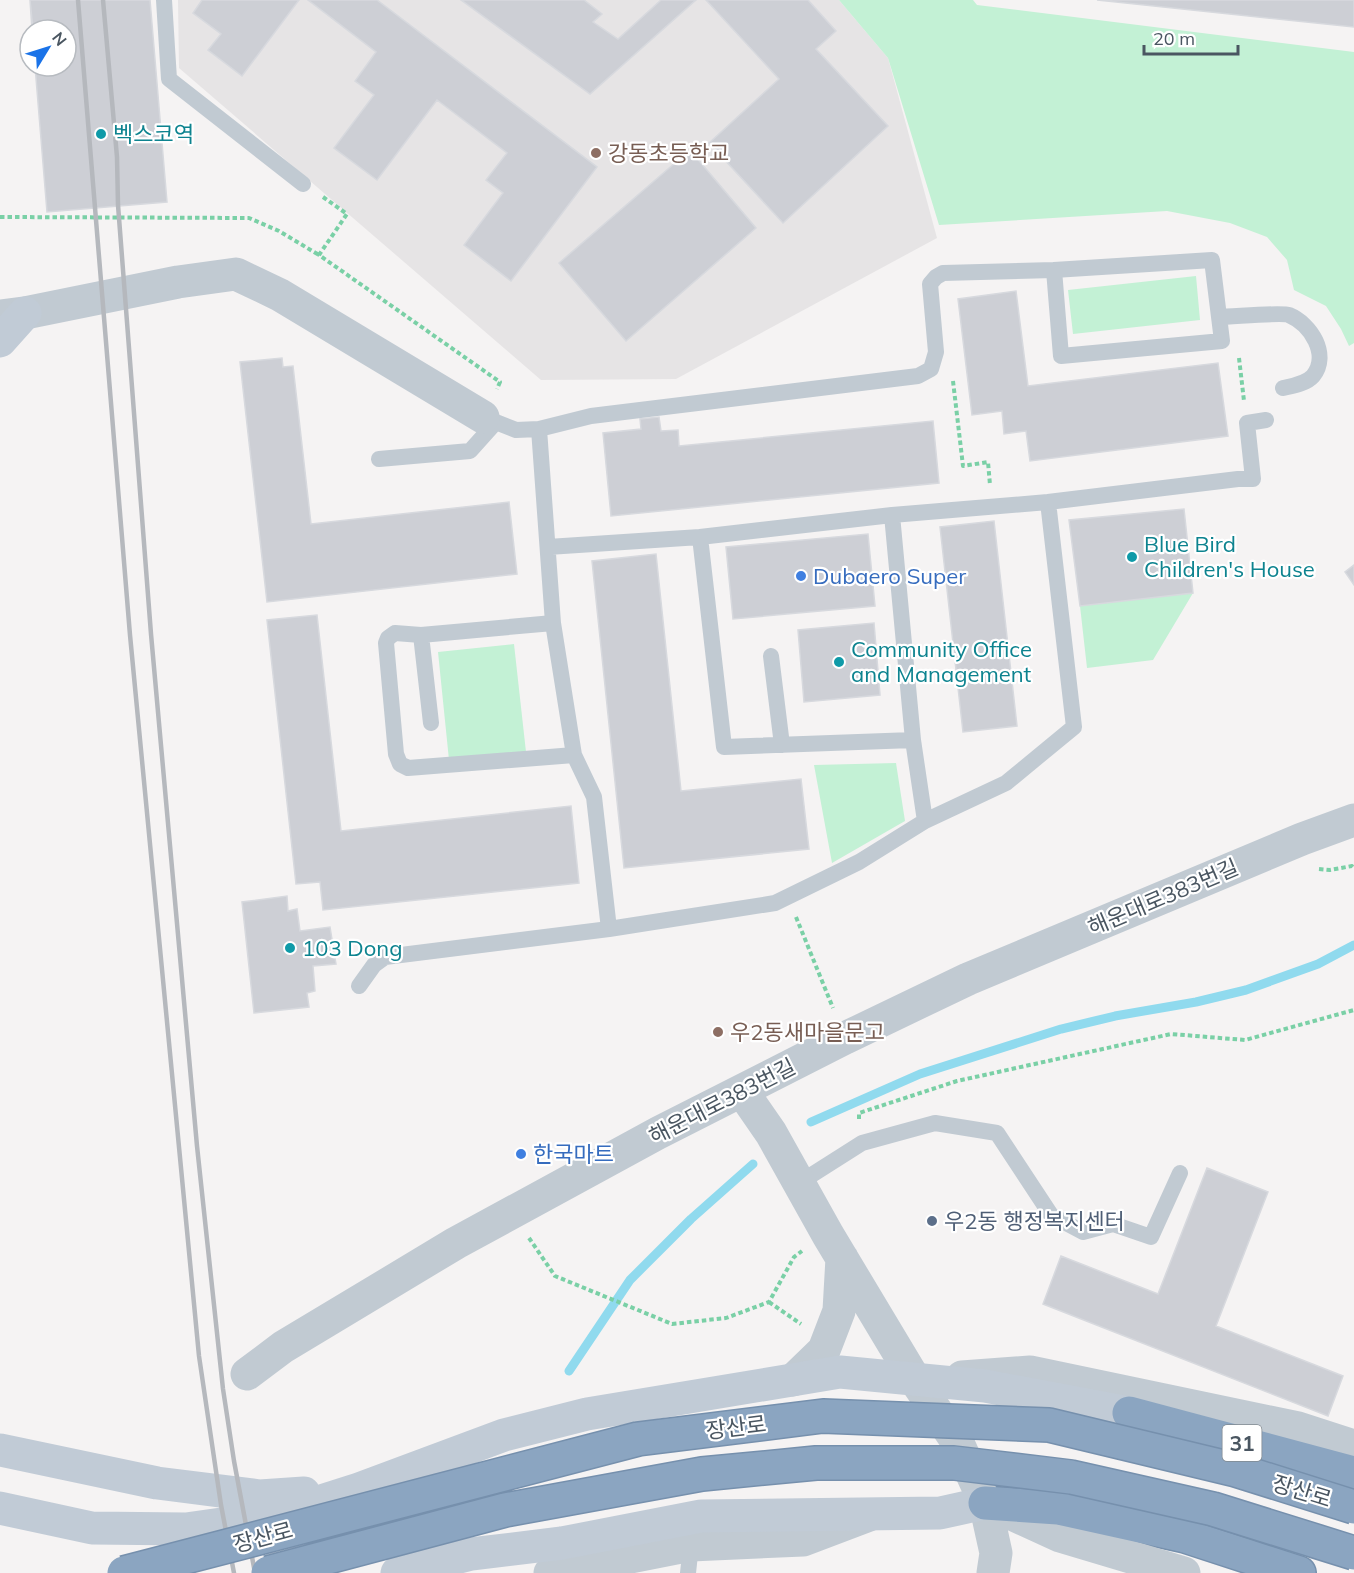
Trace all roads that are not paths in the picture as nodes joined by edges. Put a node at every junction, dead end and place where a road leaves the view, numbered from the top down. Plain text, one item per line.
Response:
1 (164, 0) edge
2 (303, 184) road end
3 (1054, 270) junction
4 (12, 315) edge
5 (1219, 317) junction
6 (0, 341) edge
7 (1282, 387) dead end
8 (490, 419) junction
9 (1266, 420) dead end
10 (539, 429) junction
11 (379, 459) dead end
12 (1048, 502) junction
13 (892, 515) junction
14 (700, 537) junction
15 (548, 547) junction
16 (554, 623) junction
17 (421, 635) junction
18 (771, 656) dead end
19 (431, 723) dead end
20 (913, 740) junction
21 (782, 745) junction
22 (574, 755) junction
23 (1354, 820) edge
24 (925, 821) junction
25 (609, 929) junction
26 (359, 986) dead end
27 (741, 1091) junction
28 (1180, 1173) dead end
29 (799, 1183) junction
30 (835, 1246) junction
31 (247, 1374) dead end
32 (793, 1380) junction
33 (915, 1380) junction
34 (1129, 1413) joint
35 (1354, 1446) edge
36 (0, 1450) edge
37 (1354, 1473) edge
38 (359, 1489) junction
39 (985, 1503) junction
40 (1354, 1507) edge
41 (0, 1508) edge
42 (874, 1513) junction
43 (562, 1543) junction
44 (1354, 1553) edge
45 (690, 1559) edge
46 (124, 1573) edge
47 (268, 1573) edge
48 (397, 1573) edge
49 (466, 1573) edge
50 (550, 1573) edge
51 (993, 1573) edge
52 (1184, 1573) edge
53 (1299, 1573) edge

1 - 2 lane
3 - 5 lane
3 - 5 lane
3 - 10 lane
4 - 6 main road
4 - 8 street
5 - 7 lane
8 - 10 lane
8 - 11 lane
9 - 12 lane
10 - 15 lane
12 - 13 lane
12 - 24 lane
13 - 14 lane
13 - 20 lane
14 - 15 lane
14 - 21 lane
15 - 16 lane
16 - 17 lane
16 - 22 lane
17 - 19 lane
17 - 22 lane
18 - 21 lane
20 - 21 lane
20 - 24 lane
22 - 25 lane
23 - 27 street, 해운대로383번길
24 - 25 lane
25 - 26 lane
27 - 29 street
27 - 31 street, 해운대로383번길
28 - 29 lane
29 - 30 street
30 - 32 street
30 - 33 street
32 - 33 main road, 31
32 - 38 main road, 31
33 - 34 main road, 31
33 - 35 street
33 - 39 street
34 - 37 highway, 31
36 - 38 main road
38 - 41 main road, 31
39 - 42 main road
39 - 51 street
39 - 52 street
39 - 53 highway
40 - 46 highway, 장산로, bridge
42 - 43 main road
42 - 45 street
43 - 48 main road
43 - 49 main road
44 - 47 highway, 장산로, bridge
45 - 50 street

